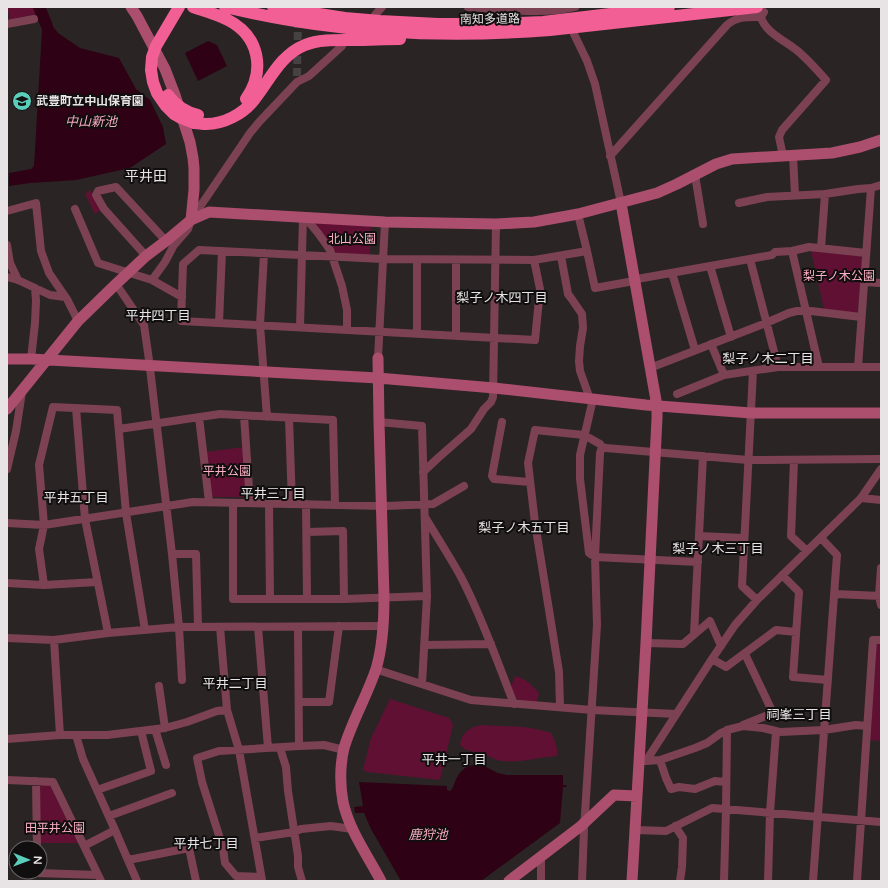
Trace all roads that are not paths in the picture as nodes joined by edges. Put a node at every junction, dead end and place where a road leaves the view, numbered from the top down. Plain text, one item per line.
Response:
1 (131, 7) edge
2 (179, 7) edge
3 (187, 7) edge
4 (193, 7) edge
5 (225, 7) edge
6 (273, 7) edge
7 (324, 7) edge
8 (382, 7) edge
9 (468, 7) edge
10 (573, 7) edge
11 (669, 7) edge
12 (761, 12) edge
13 (374, 15) dead end
14 (34, 19) dead end
15 (7, 24) edge
16 (464, 24) junction
17 (471, 34) junction
18 (574, 34) dead end
19 (342, 46) dead end
20 (196, 119) junction
21 (881, 140) edge
22 (610, 156) junction
23 (788, 156) junction
24 (695, 175) junction
25 (881, 185) edge
26 (871, 188) junction
27 (825, 194) junction
28 (795, 195) junction
29 (621, 203) junction
30 (739, 203) dead end
31 (75, 209) dead end
32 (7, 211) edge
33 (578, 214) junction
34 (303, 217) junction
35 (705, 218) dead end
36 (191, 220) junction
37 (385, 222) junction
38 (496, 224) junction
39 (166, 241) junction
40 (7, 245) edge
41 (821, 248) junction
42 (222, 251) junction
43 (587, 251) junction
44 (792, 251) junction
45 (264, 253) junction
46 (866, 253) junction
47 (302, 255) junction
48 (146, 256) junction
49 (332, 256) junction
50 (561, 256) junction
51 (383, 259) junction
52 (750, 259) junction
53 (417, 260) junction
54 (456, 260) junction
55 (495, 260) junction
56 (534, 260) junction
57 (710, 266) junction
58 (129, 272) junction
59 (672, 273) junction
60 (7, 277) edge
61 (18, 280) junction
62 (152, 280) junction
63 (634, 281) junction
64 (864, 282) junction
65 (116, 284) junction
66 (881, 284) edge
67 (35, 288) junction
68 (65, 297) junction
69 (182, 297) junction
70 (806, 311) junction
71 (861, 317) junction
72 (78, 321) junction
73 (219, 323) junction
74 (766, 323) junction
75 (260, 325) junction
76 (300, 327) junction
77 (347, 329) junction
78 (379, 331) junction
79 (417, 333) junction
80 (456, 335) junction
81 (730, 337) junction
82 (494, 338) junction
83 (711, 344) junction
84 (695, 350) junction
85 (378, 358) joint
86 (7, 359) edge
87 (31, 359) junction
88 (47, 360) junction
89 (150, 366) junction
90 (778, 367) junction
91 (819, 367) junction
92 (858, 367) junction
93 (881, 367) edge
94 (650, 368) junction
95 (753, 371) junction
96 (263, 372) junction
97 (724, 375) junction
98 (378, 378) junction
99 (494, 388) junction
100 (23, 389) junction
101 (677, 394) dead end
102 (591, 399) junction
103 (657, 406) junction
104 (7, 408) edge
105 (76, 408) junction
106 (751, 413) junction
107 (881, 413) edge
108 (244, 416) junction
109 (199, 417) junction
110 (267, 417) junction
111 (289, 418) junction
112 (379, 422) junction
113 (502, 422) dead end
114 (157, 423) junction
115 (119, 429) junction
116 (584, 435) junction
117 (602, 447) junction
118 (656, 452) junction
119 (703, 456) junction
120 (881, 459) edge
121 (748, 460) junction
122 (794, 460) junction
123 (7, 469) edge
124 (881, 469) edge
125 (424, 472) junction
126 (530, 482) junction
127 (464, 486) dead end
128 (861, 498) junction
129 (881, 500) edge
130 (209, 502) junction
131 (233, 503) junction
132 (250, 503) junction
133 (269, 504) junction
134 (292, 504) junction
135 (306, 504) junction
136 (335, 505) junction
137 (424, 505) junction
138 (167, 506) junction
139 (382, 506) junction
140 (126, 513) junction
141 (425, 516) junction
142 (85, 519) junction
143 (7, 523) edge
144 (44, 525) junction
145 (306, 532) junction
146 (699, 536) junction
147 (744, 538) junction
148 (820, 538) junction
149 (807, 551) junction
150 (172, 554) junction
151 (595, 557) junction
152 (650, 560) junction
153 (698, 562) junction
154 (881, 568) edge
155 (782, 575) junction
156 (97, 582) junction
157 (7, 584) edge
158 (44, 585) junction
159 (835, 594) junction
160 (427, 596) junction
161 (880, 596) edge
162 (384, 597) junction
163 (270, 599) junction
164 (307, 599) junction
165 (344, 599) junction
166 (756, 600) junction
167 (881, 606) edge
168 (339, 626) junction
169 (384, 626) junction
170 (179, 627) junction
171 (198, 627) junction
172 (220, 627) junction
173 (258, 627) junction
174 (298, 627) junction
175 (145, 630) junction
176 (796, 632) junction
177 (108, 633) junction
178 (694, 634) junction
179 (7, 638) edge
180 (54, 640) junction
181 (881, 640) edge
182 (646, 643) junction
183 (491, 644) junction
184 (425, 645) junction
185 (721, 646) junction
186 (745, 654) junction
187 (712, 658) junction
188 (376, 669) junction
189 (182, 680) dead end
190 (828, 680) junction
191 (422, 684) junction
192 (159, 686) dead end
193 (299, 702) junction
194 (514, 704) junction
195 (560, 707) junction
196 (227, 710) junction
197 (592, 710) junction
198 (642, 713) junction
199 (676, 714) junction
200 (743, 726) junction
201 (867, 726) junction
202 (166, 728) junction
203 (155, 729) junction
204 (727, 730) junction
205 (824, 730) junction
206 (142, 731) junction
207 (776, 731) junction
208 (60, 735) junction
209 (76, 735) junction
210 (7, 739) edge
211 (299, 746) junction
212 (268, 748) junction
213 (280, 748) junction
214 (239, 750) junction
215 (344, 750) junction
216 (660, 760) junction
217 (643, 761) junction
218 (166, 765) dead end
219 (7, 780) edge
220 (36, 781) junction
221 (726, 782) junction
222 (97, 790) junction
223 (172, 793) dead end
224 (636, 796) junction
225 (726, 809) junction
226 (770, 813) junction
227 (109, 816) junction
228 (818, 817) junction
229 (860, 820) junction
230 (585, 822) junction
231 (881, 822) edge
232 (675, 826) junction
233 (352, 828) junction
234 (116, 830) junction
235 (635, 830) junction
236 (294, 832) junction
237 (255, 838) junction
238 (37, 840) edge
239 (84, 846) junction
240 (541, 857) junction
241 (128, 860) junction
242 (48, 876) edge
243 (99, 878) edge
244 (261, 879) edge
245 (137, 881) edge
246 (196, 881) edge
247 (302, 881) edge
248 (381, 881) edge
249 (509, 881) edge
250 (541, 881) edge
251 (582, 881) edge
252 (632, 881) edge
253 (680, 881) edge
254 (724, 881) edge
255 (768, 881) edge
256 (813, 881) edge
257 (857, 881) edge

1 - 36 street
2 - 20 highway, bridge
3 - 20 highway, bridge
4 - 20 highway
5 - 17 highway, 南知多道路
6 - 16 highway, 南知多道路
7 - 16 highway
8 - 13 street
9 - 10 street
11 - 16 highway, 南知多道路
12 - 17 highway, 南知多道路
12 - 22 street
12 - 23 street
14 - 15 street
17 - 20 highway
18 - 22 street
19 - 36 street
21 - 23 street
22 - 29 street
23 - 24 street
23 - 28 street
24 - 29 street
24 - 35 street
25 - 26 street
26 - 27 street
26 - 46 street
27 - 28 street
27 - 41 street
28 - 30 street
29 - 33 street
29 - 63 street
31 - 58 street
32 - 68 street
33 - 38 street
33 - 43 street
34 - 36 street
34 - 37 street
34 - 47 street
34 - 49 street
36 - 39 street
36 - 62 street
37 - 38 street
37 - 51 street
38 - 55 street
39 - 48 street
39 - 48 street
40 - 61 street
41 - 44 street
41 - 46 street
42 - 45 street
42 - 69 street
42 - 73 street
43 - 50 street
43 - 63 street
44 - 52 street
44 - 70 street
45 - 47 street
45 - 75 street
46 - 64 street
47 - 49 street
47 - 76 street
48 - 58 street
49 - 51 street
49 - 77 street
50 - 56 street
50 - 102 street
51 - 53 street
51 - 78 street
52 - 57 street
52 - 74 street
53 - 54 street
53 - 79 street
54 - 55 street
54 - 80 street
55 - 56 street
55 - 82 street
56 - 82 street
57 - 59 street
57 - 81 street
58 - 62 street
58 - 65 street
59 - 63 street
59 - 84 street
60 - 61 street
61 - 67 street
62 - 69 street
63 - 94 street
64 - 66 street
64 - 71 street
65 - 72 street
65 - 89 street
67 - 68 street
67 - 87 street
68 - 72 street
69 - 73 street
70 - 71 street
70 - 74 street
70 - 91 street
71 - 92 street
72 - 88 street
73 - 75 street
74 - 81 street
74 - 90 street
75 - 76 street
75 - 96 street
76 - 77 street
77 - 78 street
78 - 79 street
78 - 85 street
79 - 80 street
80 - 82 street
81 - 83 street
82 - 99 street
83 - 84 street
83 - 97 street
84 - 94 street
85 - 98 street
86 - 87 street
87 - 88 street
88 - 89 street
88 - 100 street
89 - 96 street
89 - 114 street
90 - 91 street
90 - 95 street
91 - 92 street
92 - 93 street
94 - 103 street
95 - 97 street
95 - 106 street
96 - 98 street
96 - 110 street
97 - 101 street
98 - 99 street
98 - 112 street
99 - 102 street
99 - 125 street
100 - 104 street
100 - 123 street
102 - 103 street
102 - 116 street
103 - 106 street
103 - 118 street
105 - 115 street
105 - 142 street
105 - 144 street
106 - 107 street
106 - 121 street
108 - 109 street
108 - 110 street
108 - 132 street
109 - 114 street
109 - 130 street
110 - 111 street
111 - 134 street
111 - 136 street
112 - 125 street
112 - 139 street
113 - 126 street
114 - 115 street
114 - 138 street
115 - 140 street
116 - 117 street
116 - 126 street
116 - 151 street
117 - 118 street
117 - 151 street
118 - 119 street
118 - 152 street
119 - 121 street
119 - 146 street
120 - 122 street
121 - 122 street
121 - 147 street
122 - 149 street
124 - 128 street
125 - 137 street
126 - 195 street
127 - 137 street
128 - 129 street
128 - 148 street
130 - 131 street
130 - 138 street
131 - 132 street
131 - 163 street
132 - 133 street
133 - 134 street
133 - 163 street
134 - 135 street
135 - 136 street
135 - 145 street
136 - 139 street
137 - 139 street
137 - 141 street
138 - 140 street
138 - 150 street
139 - 162 street
140 - 142 street
140 - 175 street
141 - 160 street
141 - 183 street
142 - 144 street
142 - 156 street
143 - 144 street
144 - 158 street
145 - 164 street
145 - 165 street
146 - 147 street
146 - 153 street
147 - 166 street
148 - 149 street
148 - 159 street
149 - 155 street
150 - 170 street
150 - 171 street
151 - 152 street
151 - 197 street
152 - 153 street
152 - 182 street
153 - 178 street
154 - 161 street
155 - 166 street
155 - 176 street
156 - 158 street
156 - 177 street
157 - 158 street
159 - 161 street
159 - 190 street
160 - 162 street
160 - 184 street
161 - 167 street
162 - 165 street
162 - 169 street
163 - 164 street
164 - 165 street
166 - 185 street
168 - 169 street
168 - 174 street
168 - 193 street
169 - 188 street
170 - 171 street
170 - 175 street
170 - 189 street
171 - 172 street
172 - 173 street
172 - 196 street
173 - 174 street
173 - 212 street
174 - 193 street
175 - 177 street
176 - 186 street
176 - 190 street
177 - 180 street
178 - 182 street
178 - 185 street
179 - 180 street
180 - 208 street
181 - 201 street
182 - 198 street
183 - 184 street
183 - 194 street
184 - 191 street
185 - 187 street
186 - 187 street
186 - 200 street
187 - 199 street
188 - 191 street
188 - 215 street
190 - 205 street
191 - 194 street
192 - 202 street
193 - 211 street
194 - 195 street
195 - 197 street
196 - 202 street
196 - 214 street
197 - 198 street
197 - 230 street
198 - 199 street
198 - 217 street
199 - 217 street
200 - 204 street
200 - 207 street
201 - 205 street
201 - 229 street
202 - 203 street
203 - 206 street
203 - 218 street
204 - 216 street
204 - 221 street
205 - 207 street
205 - 228 street
206 - 209 street
206 - 222 street
207 - 226 street
208 - 209 street
208 - 210 street
209 - 222 street
211 - 213 street
211 - 215 street
212 - 213 street
212 - 214 street
213 - 236 street
214 - 237 street
214 - 244 street
215 - 233 street
216 - 217 street
216 - 221 street
217 - 224 street
219 - 220 street
220 - 238 street
220 - 239 street
221 - 225 street
222 - 227 street
223 - 227 street
224 - 230 street
224 - 235 street
225 - 226 street
225 - 232 street
225 - 254 street
226 - 228 street
226 - 255 street
227 - 234 street
228 - 229 street
228 - 256 street
229 - 231 street
229 - 257 street
230 - 240 street
230 - 251 street
232 - 235 street
232 - 253 street
233 - 236 street
233 - 248 street
234 - 239 street
234 - 241 street
235 - 252 street
236 - 237 street
236 - 247 street
237 - 244 street
239 - 243 street
240 - 249 street
240 - 250 street
241 - 245 street
241 - 246 street
242 - 243 street

